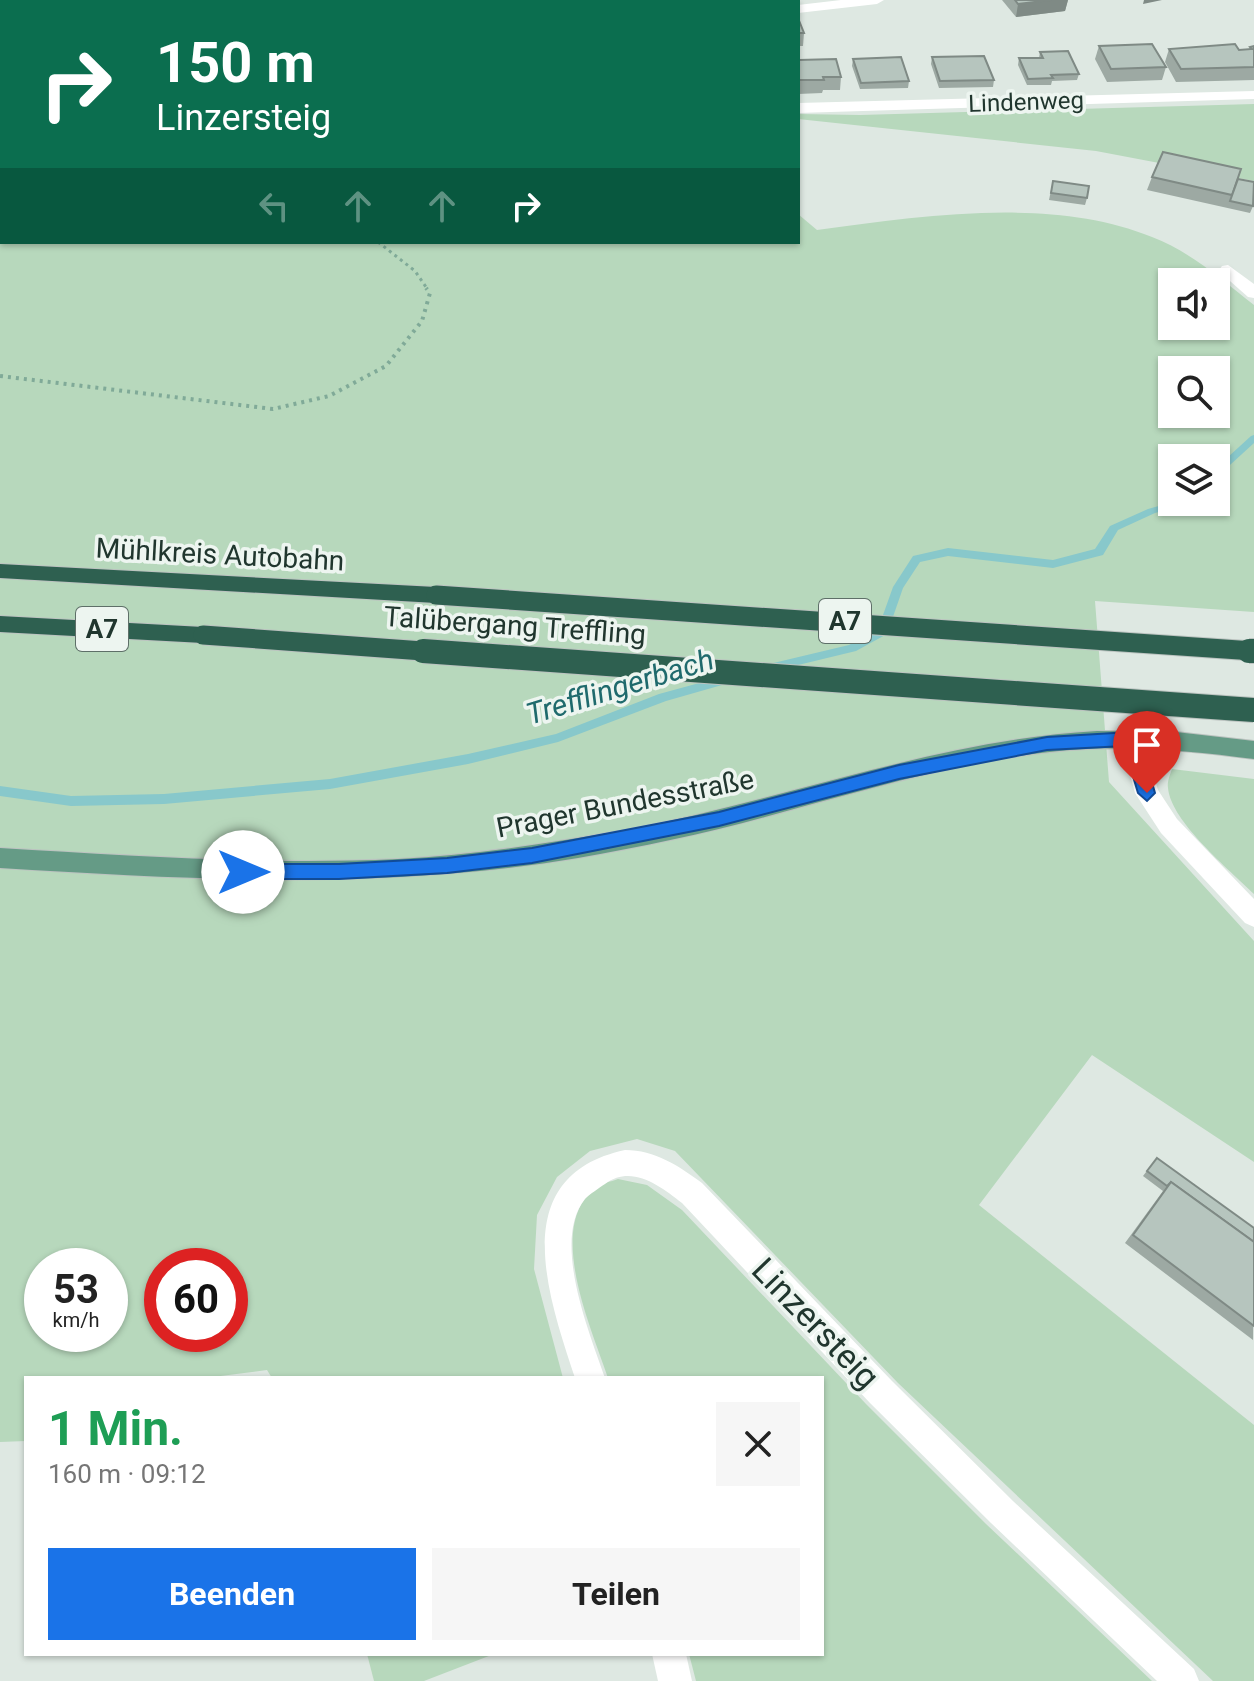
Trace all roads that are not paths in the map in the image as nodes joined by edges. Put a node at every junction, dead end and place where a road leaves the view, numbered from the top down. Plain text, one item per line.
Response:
1 (877, 0) edge
2 (800, 9) edge
3 (1254, 95) edge
4 (800, 108) edge
5 (1230, 272) edge
6 (1254, 293) edge
7 (0, 571) edge
8 (436, 595) joint
9 (0, 624) edge
10 (1254, 651) edge
11 (1254, 710) edge
12 (1131, 738) junction
13 (1254, 750) edge
14 (0, 858) edge
15 (1254, 916) edge
16 (589, 1376) edge
17 (669, 1656) edge
18 (675, 1681) edge
19 (1182, 1681) edge

1 - 2 street
3 - 4 street, Lindenweg
5 - 6 street
7 - 8 highway, Mühlkreis Autobahn / A7
8 - 10 highway, Talübergang Treffling / A7, bridge
9 - 11 highway, Talübergang Treffling / A7, bridge
12 - 13 main road, Prager Bundesstraße
12 - 14 main road, Prager Bundesstraße
12 - 15 street
16 - 19 street, Linzersteig
17 - 18 street

